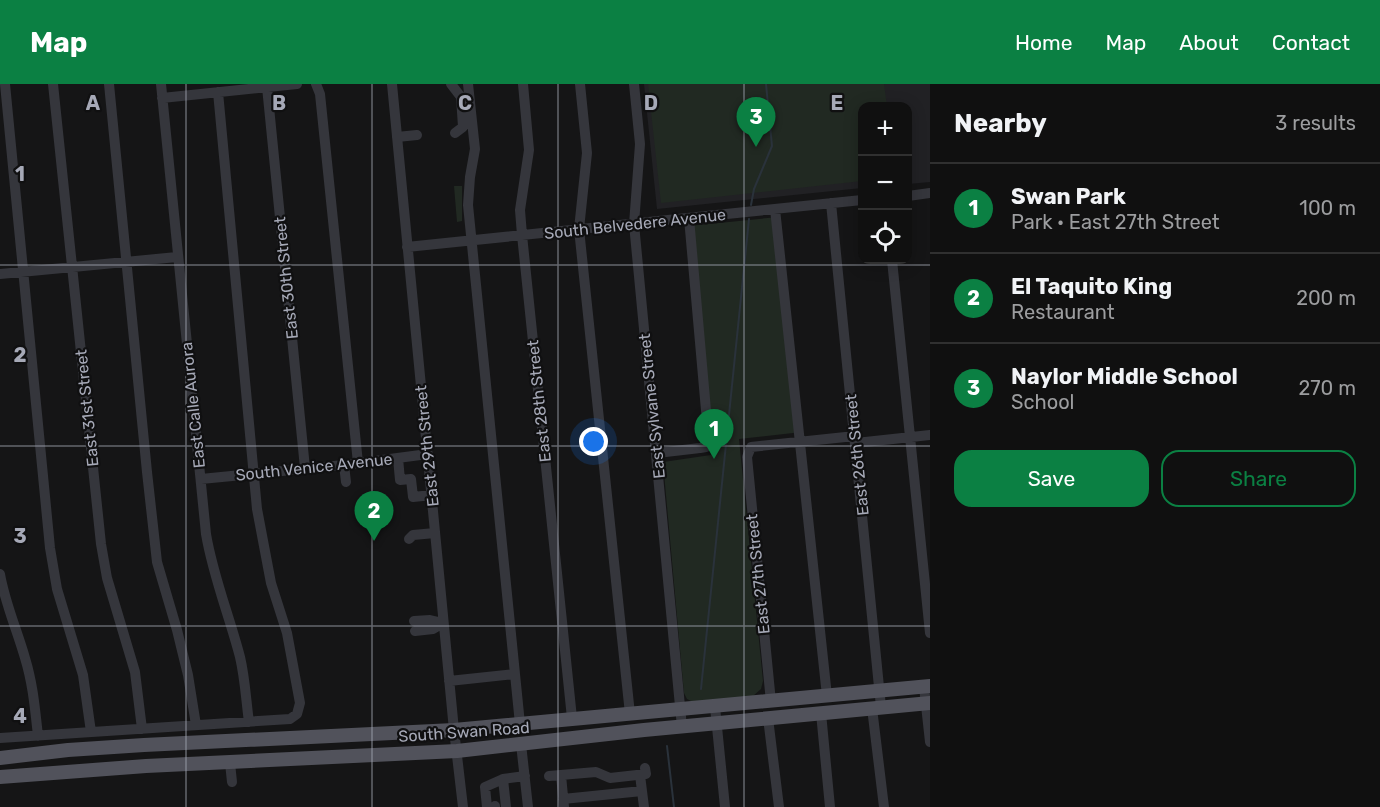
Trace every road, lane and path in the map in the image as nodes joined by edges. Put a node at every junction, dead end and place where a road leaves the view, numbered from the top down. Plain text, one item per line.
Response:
1 (5, 84) edge
2 (53, 84) edge
3 (109, 84) edge
4 (161, 84) edge
5 (297, 84) edge
6 (316, 84) edge
7 (392, 84) edge
8 (451, 84) edge
9 (468, 84) edge
10 (523, 84) edge
11 (580, 84) edge
12 (634, 84) edge
13 (267, 87) junction
14 (222, 89) edge
15 (162, 98) junction
16 (455, 133) dead end
17 (417, 135) dead end
18 (397, 137) junction
19 (930, 193) edge
20 (912, 195) edge
21 (858, 200) edge
22 (831, 203) junction
23 (775, 209) junction
24 (689, 218) junction
25 (634, 224) junction
26 (579, 229) junction
27 (522, 235) junction
28 (472, 240) junction
29 (407, 247) junction
30 (177, 257) junction
31 (127, 262) junction
32 (892, 264) edge
33 (73, 267) junction
34 (23, 272) junction
35 (0, 274) edge
36 (930, 435) edge
37 (910, 438) junction
38 (855, 440) junction
39 (801, 442) junction
40 (657, 453) junction
41 (428, 454) junction
42 (398, 458) junction
43 (358, 463) junction
44 (344, 465) junction
45 (305, 468) junction
46 (254, 474) junction
47 (201, 479) junction
48 (346, 482) dead end
49 (432, 495) junction
50 (435, 532) junction
51 (409, 539) dead end
52 (0, 574) edge
53 (443, 622) junction
54 (415, 626) dead end
55 (930, 633) edge
56 (515, 674) junction
57 (449, 681) junction
58 (927, 687) edge
59 (879, 690) junction
60 (827, 696) junction
61 (771, 702) junction
62 (928, 703) edge
63 (715, 707) junction
64 (876, 707) junction
65 (682, 711) junction
66 (821, 713) junction
67 (630, 714) junction
68 (572, 718) junction
69 (768, 718) junction
70 (249, 722) junction
71 (520, 723) junction
72 (716, 724) junction
73 (196, 725) junction
74 (682, 727) junction
75 (142, 729) junction
76 (454, 730) junction
77 (91, 732) junction
78 (38, 736) junction
79 (0, 738) edge
80 (930, 742) edge
81 (521, 744) junction
82 (457, 752) junction
83 (0, 758) edge
84 (230, 763) junction
85 (561, 775) junction
86 (525, 776) junction
87 (549, 776) dead end
88 (0, 777) edge
89 (498, 781) junction
90 (231, 782) dead end
91 (642, 791) junction
92 (494, 803) edge
93 (564, 803) edge
94 (463, 807) edge
95 (487, 807) edge
96 (506, 807) edge
97 (528, 807) edge
98 (644, 807) edge
99 (725, 807) edge
100 (779, 807) edge
101 (830, 807) edge
102 (884, 807) edge

1 - 34 street
2 - 33 street, East 31st Street
3 - 31 street
4 - 15 street, East Calle Aurora
5 - 13 street
6 - 43 street
7 - 18 street, East 29th Street
8 - 16 street
9 - 28 street
10 - 27 street, East 28th Street
11 - 26 street
12 - 25 street, East Sylvane Street
13 - 14 street
13 - 45 street, East 30th Street
14 - 15 street
14 - 46 street
15 - 30 street, East Calle Aurora
17 - 18 street
18 - 29 street, East 29th Street
19 - 20 street
21 - 22 street, South Belvedere Avenue
22 - 23 street, South Belvedere Avenue
22 - 38 street, East 26th Street
23 - 24 street, South Belvedere Avenue
23 - 39 street
24 - 25 street, South Belvedere Avenue
24 - 40 street
25 - 26 street, South Belvedere Avenue
25 - 40 street, East Sylvane Street
26 - 27 street, South Belvedere Avenue
26 - 67 street
27 - 28 street, South Belvedere Avenue
27 - 68 street, East 28th Street
28 - 29 street, South Belvedere Avenue
28 - 56 street
29 - 41 street, East 29th Street
30 - 31 street
30 - 47 street, East Calle Aurora
31 - 33 street
31 - 73 street
32 - 37 street
33 - 34 street
33 - 75 street, East 31st Street
34 - 35 street
34 - 77 street
36 - 37 street
37 - 38 street
37 - 55 street
38 - 39 street
38 - 59 street, East 26th Street
39 - 60 street
39 - 61 street, East 27th Street
40 - 65 street, East Sylvane Street
41 - 42 street, South Venice Avenue
41 - 49 street, East 29th Street
42 - 43 street, South Venice Avenue
42 - 49 street
43 - 44 street, South Venice Avenue
44 - 45 street, South Venice Avenue
44 - 48 street
45 - 46 street, South Venice Avenue
46 - 47 street, South Venice Avenue
46 - 70 street
47 - 70 street, East Calle Aurora
49 - 50 street, East 29th Street
50 - 51 street
50 - 53 street, East 29th Street
52 - 78 street
53 - 54 street
53 - 57 street, East 29th Street
56 - 57 street
56 - 71 street
57 - 76 street, East 29th Street
58 - 59 main road, South Swan Road
58 - 62 street
59 - 60 main road, South Swan Road
59 - 64 street, East 26th Street
60 - 61 main road, South Swan Road
61 - 63 main road, South Swan Road
62 - 64 main road, South Swan Road
62 - 80 street
63 - 65 main road, South Swan Road
63 - 72 street
64 - 66 main road, South Swan Road
64 - 102 street, East 26th Street
65 - 67 main road, South Swan Road
65 - 74 street, East Sylvane Street
66 - 69 main road, South Swan Road
66 - 101 street
67 - 68 main road, South Swan Road
68 - 71 main road, South Swan Road
69 - 72 main road, South Swan Road
69 - 100 street
70 - 73 street
71 - 76 main road, South Swan Road
72 - 74 main road, South Swan Road
72 - 99 street
73 - 75 street
74 - 81 main road, South Swan Road
75 - 77 street
76 - 82 street, East 29th Street
76 - 83 main road, South Swan Road
77 - 78 street
78 - 79 street
81 - 82 main road, South Swan Road
81 - 86 street
82 - 84 main road, South Swan Road
82 - 94 street, East 29th Street
84 - 88 main road, South Swan Road
84 - 90 street
85 - 87 street
85 - 91 street
85 - 93 street
86 - 89 street
86 - 97 street
89 - 92 street
89 - 95 street
89 - 96 street
91 - 93 street
91 - 98 street

